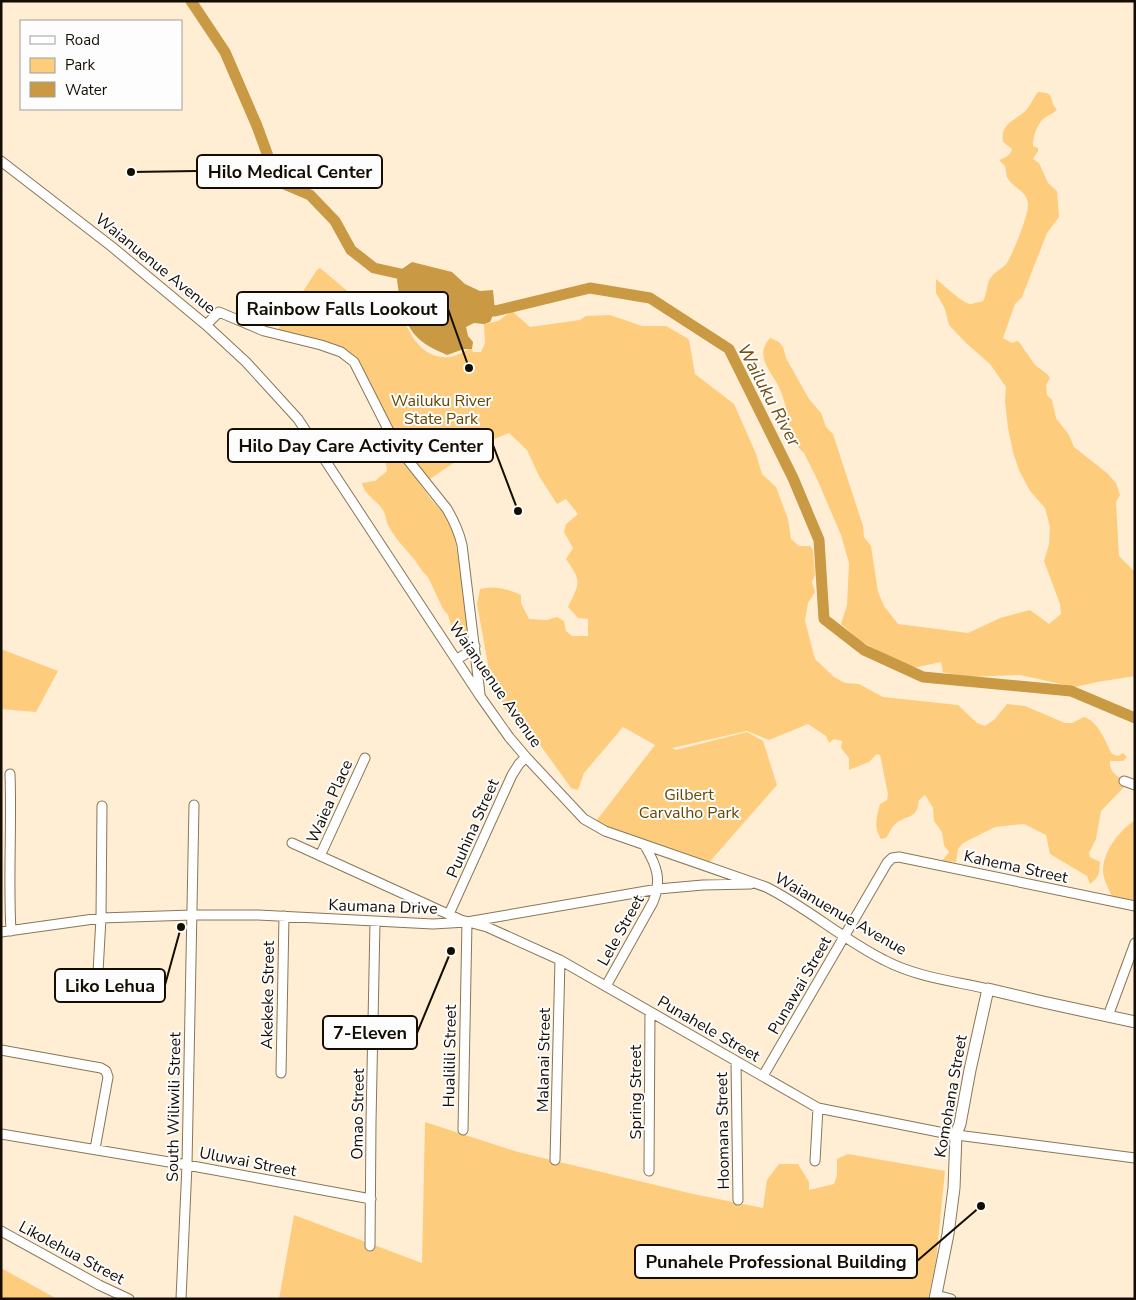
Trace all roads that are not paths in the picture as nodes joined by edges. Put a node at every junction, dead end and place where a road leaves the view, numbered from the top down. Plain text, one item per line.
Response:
1 (1, 161) edge
2 (206, 325) junction
3 (475, 646) junction
4 (457, 660) junction
5 (480, 696) junction
6 (526, 757) junction
7 (365, 758) dead end
8 (10, 774) dead end
9 (1124, 781) dead end
10 (1135, 785) edge
11 (194, 805) dead end
12 (102, 806) dead end
13 (292, 843) dead end
14 (645, 846) junction
15 (320, 856) junction
16 (892, 858) joint
17 (761, 885) junction
18 (658, 889) junction
19 (1135, 906) edge
20 (449, 914) junction
21 (192, 915) junction
22 (284, 916) junction
23 (101, 918) junction
24 (496, 918) junction
25 (375, 922) junction
26 (467, 922) junction
27 (11, 931) junction
28 (1, 932) edge
29 (845, 936) junction
30 (510, 937) junction
31 (1135, 943) edge
32 (560, 960) junction
33 (606, 986) junction
34 (988, 988) junction
35 (98, 990) dead end
36 (650, 1012) junction
37 (1108, 1016) junction
38 (1135, 1022) edge
39 (1, 1050) edge
40 (736, 1062) junction
41 (281, 1073) dead end
42 (763, 1076) junction
43 (818, 1108) junction
44 (463, 1130) dead end
45 (1, 1134) edge
46 (956, 1134) junction
47 (95, 1149) junction
48 (1135, 1158) edge
49 (555, 1160) dead end
50 (815, 1161) dead end
51 (187, 1164) junction
52 (649, 1171) dead end
53 (371, 1199) junction
54 (738, 1200) dead end
55 (1, 1231) edge
56 (370, 1246) dead end
57 (936, 1297) edge
58 (130, 1299) edge
59 (181, 1299) edge
60 (951, 1299) edge

1 - 2 street, Waianuenue Avenue
2 - 3 street
2 - 4 street, Waianuenue Avenue
3 - 4 street
3 - 5 street
4 - 5 street, Waianuenue Avenue
5 - 6 street, Waianuenue Avenue
6 - 14 street, Waianuenue Avenue
6 - 20 street, Puuhina Street
7 - 15 street, Waiea Place
8 - 27 street
9 - 10 street
11 - 21 street, South Wiliwili Street
12 - 23 street
13 - 15 street, Punahele Street
14 - 17 street, Waianuenue Avenue
14 - 18 street
15 - 20 street, Punahele Street
16 - 19 street, Kahema Street
16 - 29 street, Punawai Street
17 - 18 street, Kaumana Drive
17 - 29 street, Waianuenue Avenue
18 - 24 street, Kaumana Drive
18 - 33 street, Lele Street
20 - 26 street, Punahele Street
21 - 22 street, Kaumana Drive
21 - 23 street, Kaumana Drive
21 - 51 street, South Wiliwili Street
22 - 25 street, Kaumana Drive
22 - 41 street, Akekeke Street
23 - 27 street, Kaumana Drive
23 - 35 street
24 - 26 street, Kaumana Drive
24 - 30 street
25 - 26 street, Kaumana Drive
25 - 53 street, Omao Street
26 - 30 street, Punahele Street
26 - 44 street, Hualilili Street
27 - 28 street, Kaumana Drive
29 - 34 street, Waianuenue Avenue
29 - 42 street, Punawai Street
30 - 32 street, Punahele Street
31 - 37 street
32 - 33 street, Punahele Street
32 - 49 street, Malanai Street
33 - 36 street, Punahele Street
34 - 37 main road, Waianuenue Avenue
34 - 46 main road, Komohana Street
36 - 40 street, Punahele Street
36 - 52 street, Spring Street
37 - 38 main road, Waianuenue Avenue
39 - 47 street
40 - 42 street, Punahele Street
40 - 54 street, Hoomana Street
42 - 43 street, Punahele Street
43 - 46 street, Punahele Street
43 - 50 street
45 - 47 street, Uluwai Street
46 - 48 street, Punahele Street
46 - 57 main road, Komohana Street
47 - 51 street, Uluwai Street
51 - 53 street, Uluwai Street
51 - 59 street, South Wiliwili Street
53 - 56 street, Omao Street
55 - 58 street, Likolehua Street
57 - 60 street

